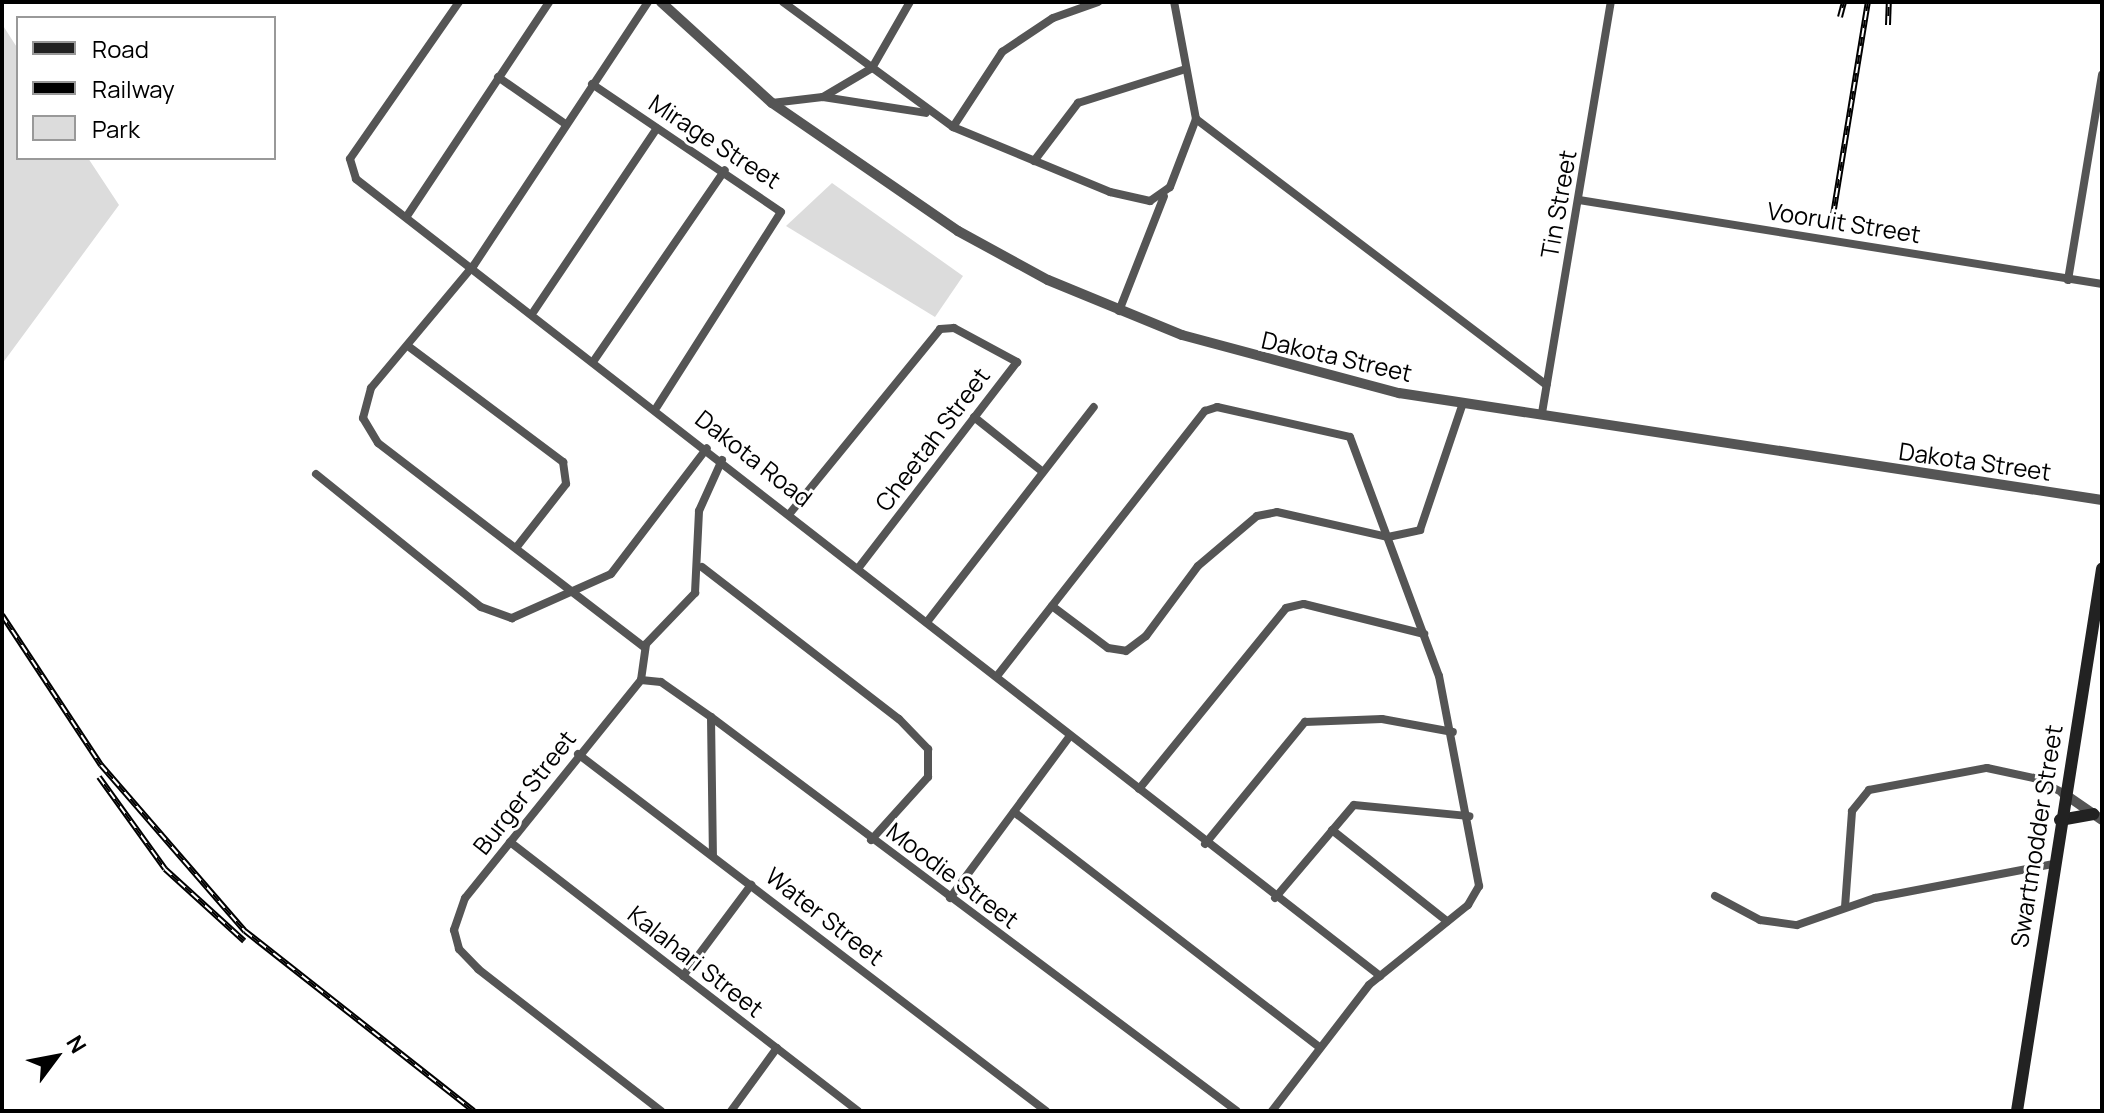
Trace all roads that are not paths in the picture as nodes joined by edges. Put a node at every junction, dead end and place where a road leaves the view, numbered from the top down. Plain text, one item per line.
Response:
1 (459, 2) edge
2 (549, 2) edge
3 (648, 2) edge
4 (661, 2) edge
5 (783, 2) edge
6 (803, 2) edge
7 (910, 2) edge
8 (1098, 2) edge
9 (1174, 2) edge
10 (1611, 2) edge
11 (797, 13) junction
12 (872, 68) junction
13 (1186, 69) junction
14 (2102, 75) edge
15 (498, 77) junction
16 (592, 84) junction
17 (823, 97) junction
18 (772, 103) junction
19 (926, 113) junction
20 (1196, 119) junction
21 (564, 123) junction
22 (953, 127) junction
23 (657, 128) junction
24 (1034, 161) junction
25 (725, 170) junction
26 (1165, 195) junction
27 (1579, 200) junction
28 (407, 216) junction
29 (474, 265) junction
30 (2068, 280) junction
31 (2102, 284) edge
32 (534, 311) junction
33 (1119, 311) junction
34 (408, 346) junction
35 (595, 359) junction
36 (1546, 385) junction
37 (1463, 403) junction
38 (657, 407) junction
39 (1094, 407) dead end
40 (1542, 413) junction
41 (974, 417) junction
42 (707, 448) junction
43 (722, 460) junction
44 (1043, 472) junction
45 (316, 474) dead end
46 (2102, 500) edge
47 (791, 512) junction
48 (1388, 537) junction
49 (516, 548) junction
50 (702, 567) junction
51 (859, 567) junction
52 (2102, 569) edge
53 (577, 591) junction
54 (1052, 606) junction
55 (927, 622) junction
56 (1424, 634) junction
57 (644, 647) junction
58 (997, 676) junction
59 (641, 680) junction
60 (711, 717) junction
61 (1453, 732) junction
62 (1070, 736) junction
63 (578, 754) junction
64 (1139, 789) junction
65 (2063, 793) junction
66 (1014, 812) junction
67 (1469, 816) junction
68 (2097, 817) edge
69 (2060, 820) junction
70 (1332, 830) junction
71 (871, 840) junction
72 (510, 842) junction
73 (1205, 844) junction
74 (713, 855) junction
75 (2054, 864) junction
76 (751, 885) junction
77 (1715, 896) dead end
78 (950, 898) junction
79 (1275, 898) junction
80 (1845, 907) junction
81 (1447, 921) junction
82 (683, 976) junction
83 (1380, 976) junction
84 (777, 1048) junction
85 (1320, 1048) junction
86 (661, 1111) edge
87 (731, 1111) edge
88 (858, 1111) edge
89 (1046, 1111) edge
90 (1237, 1111) edge
91 (1272, 1111) edge
92 (2017, 1111) edge

1 - 28 street, Dakota Road
2 - 15 street
3 - 16 street
4 - 18 street, Dakota Street
5 - 11 street
6 - 11 street
7 - 12 street
8 - 22 street
9 - 13 street
10 - 27 street, Tin Street
11 - 12 street
12 - 17 street
12 - 19 street
13 - 20 street
13 - 24 street
14 - 30 street
15 - 21 street
15 - 28 street
16 - 21 street
16 - 23 street, Mirage Street
17 - 18 street
17 - 19 street
18 - 33 street, Dakota Street
19 - 22 street
20 - 26 street
20 - 36 street
21 - 29 street
22 - 24 street
23 - 25 street, Mirage Street
23 - 32 street
24 - 26 street
25 - 35 street
25 - 38 street, Mirage Street
26 - 33 street
27 - 30 street, Vooruit Street
27 - 36 street, Tin Street
28 - 29 street, Dakota Road
29 - 32 street, Dakota Road
29 - 34 street
30 - 31 street, Vooruit Street
32 - 35 street, Dakota Road
33 - 37 street, Dakota Street
34 - 49 street
34 - 49 street
35 - 38 street, Dakota Road
36 - 40 street, Tin Street
37 - 40 street, Dakota Street
37 - 48 street
38 - 42 street, Dakota Road
39 - 44 street
40 - 46 street, Dakota Street
41 - 44 street
41 - 47 street, Cheetah Street
41 - 51 street, Cheetah Street
42 - 43 street, Dakota Road
42 - 53 street
43 - 47 street, Dakota Road
43 - 50 street
44 - 55 street
45 - 53 street
47 - 51 street, Dakota Road
48 - 54 street
48 - 54 street
48 - 56 street
49 - 53 street
50 - 57 street
50 - 71 street
51 - 55 street, Dakota Road
52 - 65 main road, Swartmodder Street
53 - 57 street
54 - 58 street
55 - 58 street, Dakota Road
56 - 61 street
56 - 64 street
57 - 59 street
58 - 62 street, Dakota Road
59 - 60 street, Moodie Street
59 - 63 street, Burger Street
60 - 71 street, Moodie Street
60 - 74 street
61 - 67 street
61 - 73 street
62 - 64 street, Dakota Road
62 - 66 street
63 - 72 street, Burger Street
63 - 74 street, Water Street
64 - 73 street, Dakota Road
65 - 68 street
65 - 69 main road, Swartmodder Street
65 - 80 street
66 - 78 street
66 - 85 street
67 - 70 street
67 - 81 street
68 - 69 main road
69 - 75 main road, Swartmodder Street
70 - 79 street
70 - 81 street
71 - 78 street, Moodie Street
72 - 82 street, Kalahari Street
72 - 86 street, Burger Street
73 - 79 street, Dakota Road
74 - 76 street, Water Street
75 - 80 street
75 - 92 main road, Swartmodder Street
76 - 82 street
76 - 89 street, Water Street
77 - 80 street
78 - 90 street, Moodie Street
79 - 83 street, Dakota Road
81 - 83 street
82 - 84 street, Kalahari Street
83 - 85 street
84 - 87 street
84 - 88 street, Kalahari Street
85 - 91 street

